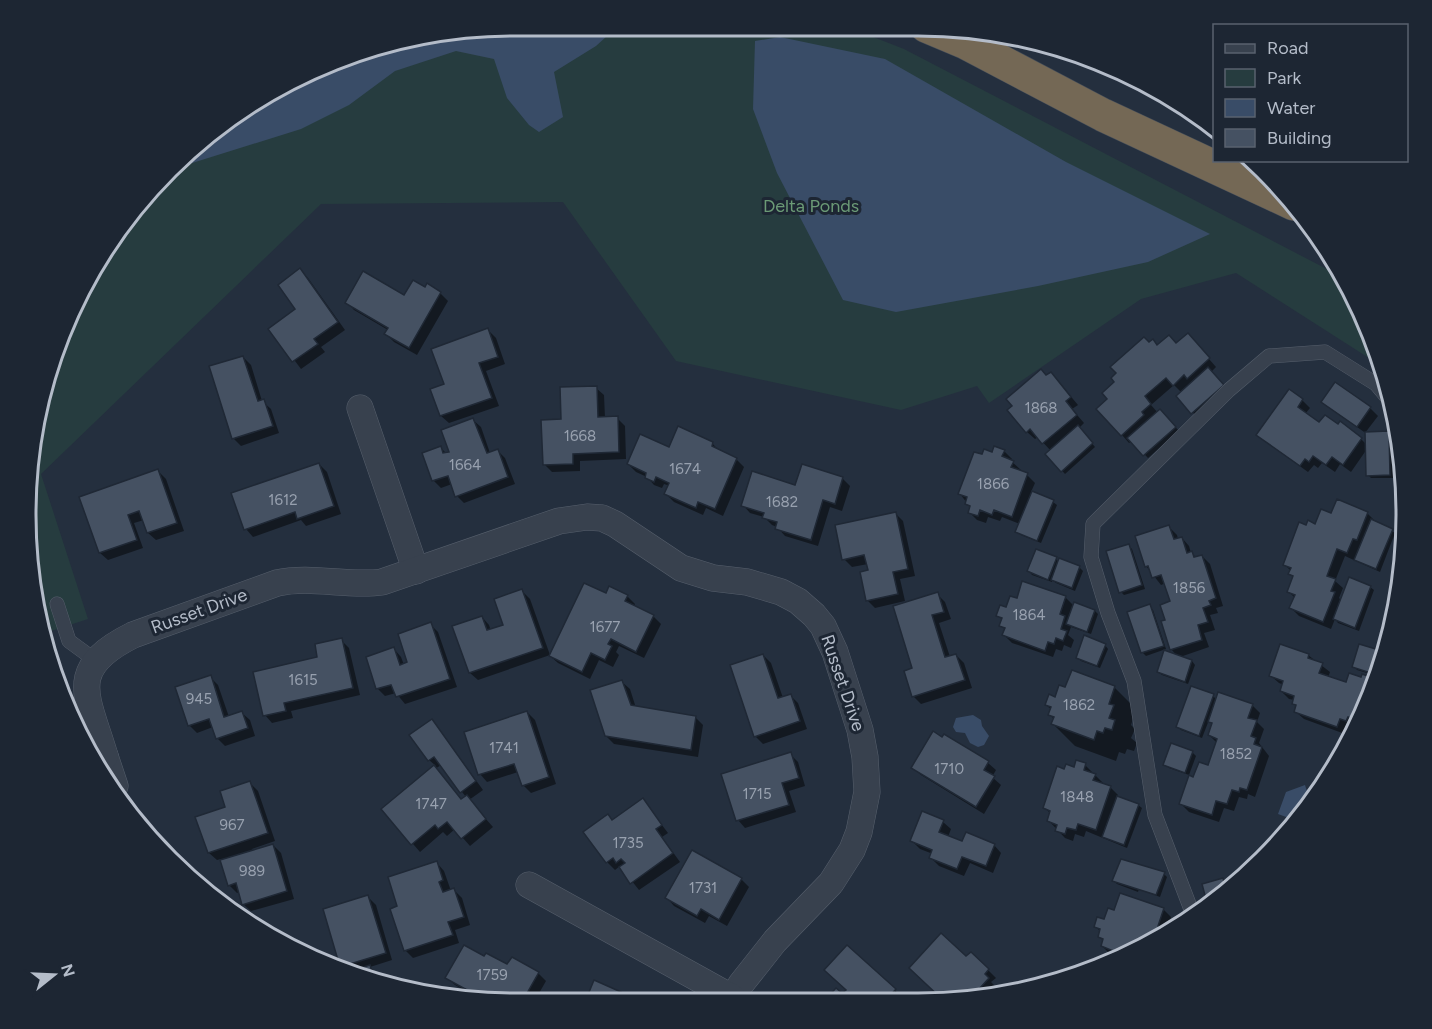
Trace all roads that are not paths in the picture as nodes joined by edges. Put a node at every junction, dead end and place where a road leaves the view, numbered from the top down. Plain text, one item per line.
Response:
1 (953, 37) edge
2 (1272, 194) edge
3 (1379, 388) edge
4 (360, 408) dead end
5 (416, 571) junction
6 (57, 604) dead end
7 (95, 660) junction
8 (102, 757) edge
9 (529, 885) dead end
10 (1190, 907) edge
11 (721, 993) edge
12 (736, 993) edge

1 - 2 highway
3 - 10 lane
4 - 5 street
5 - 7 street, Russet Drive
5 - 12 street, Russet Drive
6 - 7 lane
7 - 8 street
9 - 11 street, Russet Drive

